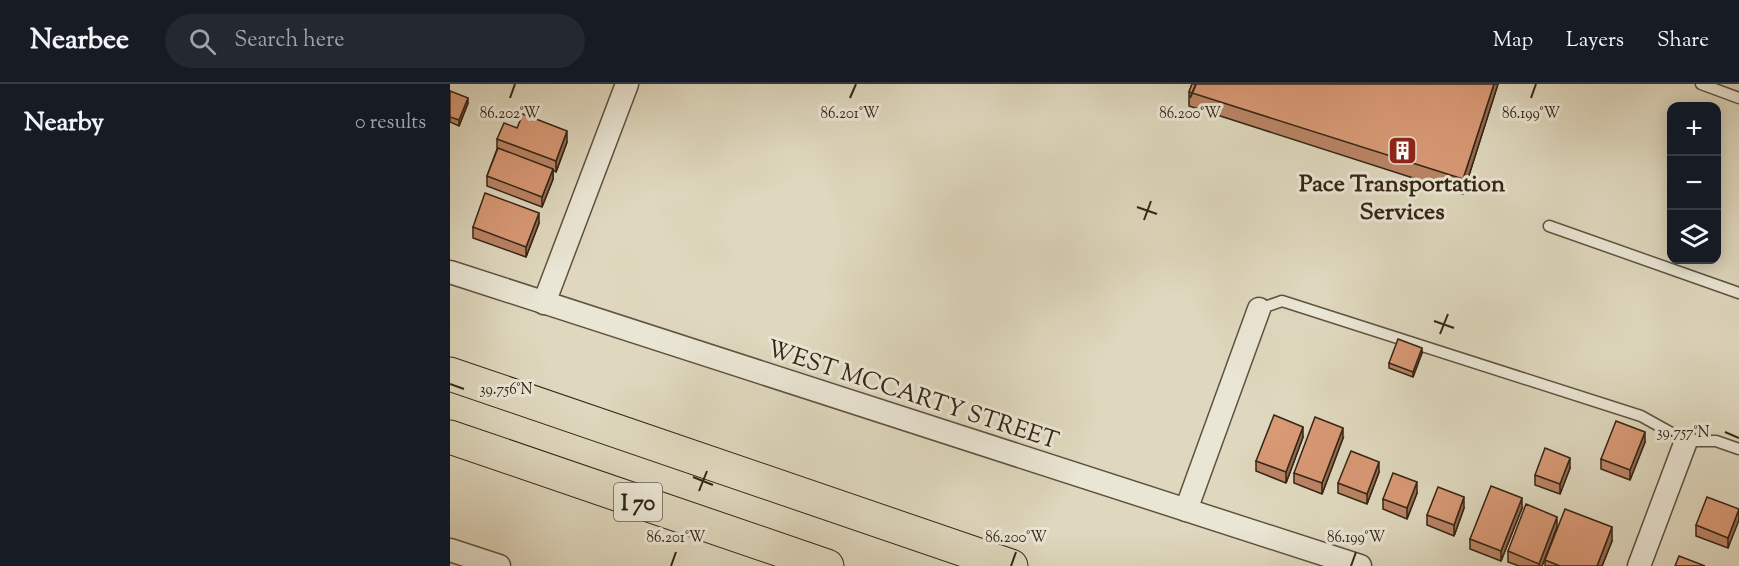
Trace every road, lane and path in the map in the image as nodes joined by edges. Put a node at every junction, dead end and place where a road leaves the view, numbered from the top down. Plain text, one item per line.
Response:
1 (627, 84) edge
2 (1701, 84) edge
3 (1739, 98) edge
4 (1550, 226) dead end
5 (450, 272) edge
6 (1739, 292) edge
7 (544, 303) junction
8 (1259, 309) joint
9 (450, 374) edge
10 (450, 437) edge
11 (1686, 441) junction
12 (1739, 448) edge
13 (1186, 510) junction
14 (450, 551) edge
15 (499, 566) edge
16 (827, 566) edge
17 (1011, 566) edge
18 (1360, 566) edge
19 (1639, 566) edge

1 - 7 street
2 - 3 lane
4 - 6 lane
5 - 7 street, WEST MCCARTY STREET
7 - 13 street, WEST MCCARTY STREET
8 - 11 lane
8 - 13 street
9 - 17 highway, I 70
10 - 16 highway, I 70
11 - 12 lane
11 - 19 street
13 - 18 street, WEST MCCARTY STREET
14 - 15 street

